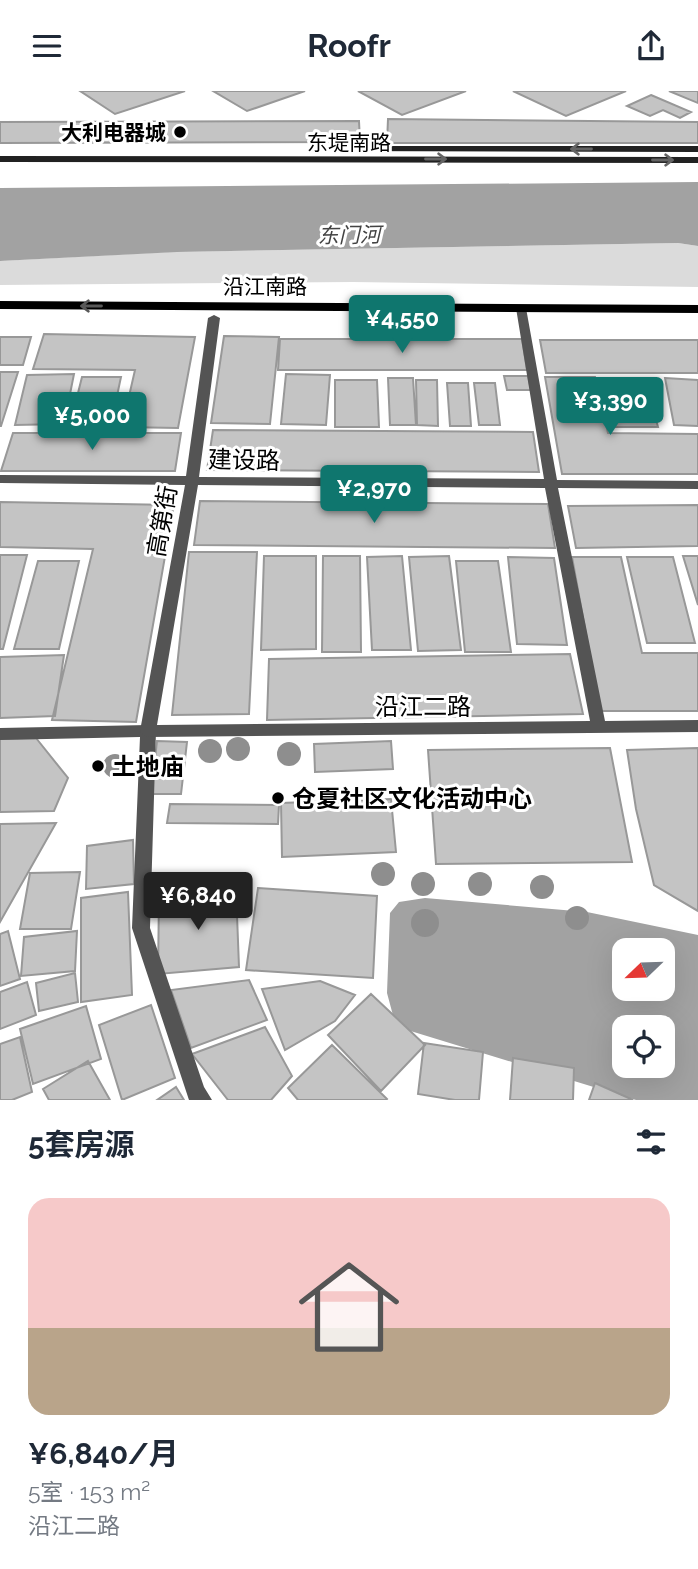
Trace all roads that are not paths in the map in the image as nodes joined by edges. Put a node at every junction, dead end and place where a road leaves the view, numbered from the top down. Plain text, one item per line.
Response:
1 (698, 149) edge
2 (0, 150) edge
3 (0, 159) edge
4 (698, 160) edge
5 (0, 305) edge
6 (698, 309) edge
7 (522, 314) junction
8 (0, 317) edge
9 (214, 318) junction
10 (698, 321) edge
11 (0, 479) edge
12 (192, 482) junction
13 (551, 484) junction
14 (698, 485) edge
15 (698, 726) edge
16 (599, 728) junction
17 (148, 731) junction
18 (0, 734) edge
19 (202, 1100) edge

1 -> 2 main road, 东堤南路
3 -> 4 main road, 东堤南路
7 -> 5 main road, 沿江南路
6 - 7 main road, 沿江南路
7 - 9 main road, 沿江南路
7 - 10 main road, 沿江南路
7 - 13 street
8 - 9 main road, 沿江南路
9 - 12 street, 高第街
11 - 12 street, 建设路
12 - 13 street, 建设路
12 - 17 street, 高第街
13 - 14 street, 建设路
13 - 16 street
15 - 16 street, 沿江二路
16 - 17 street, 沿江二路
17 - 18 street, 沿江二路
17 - 19 street, 高第街

